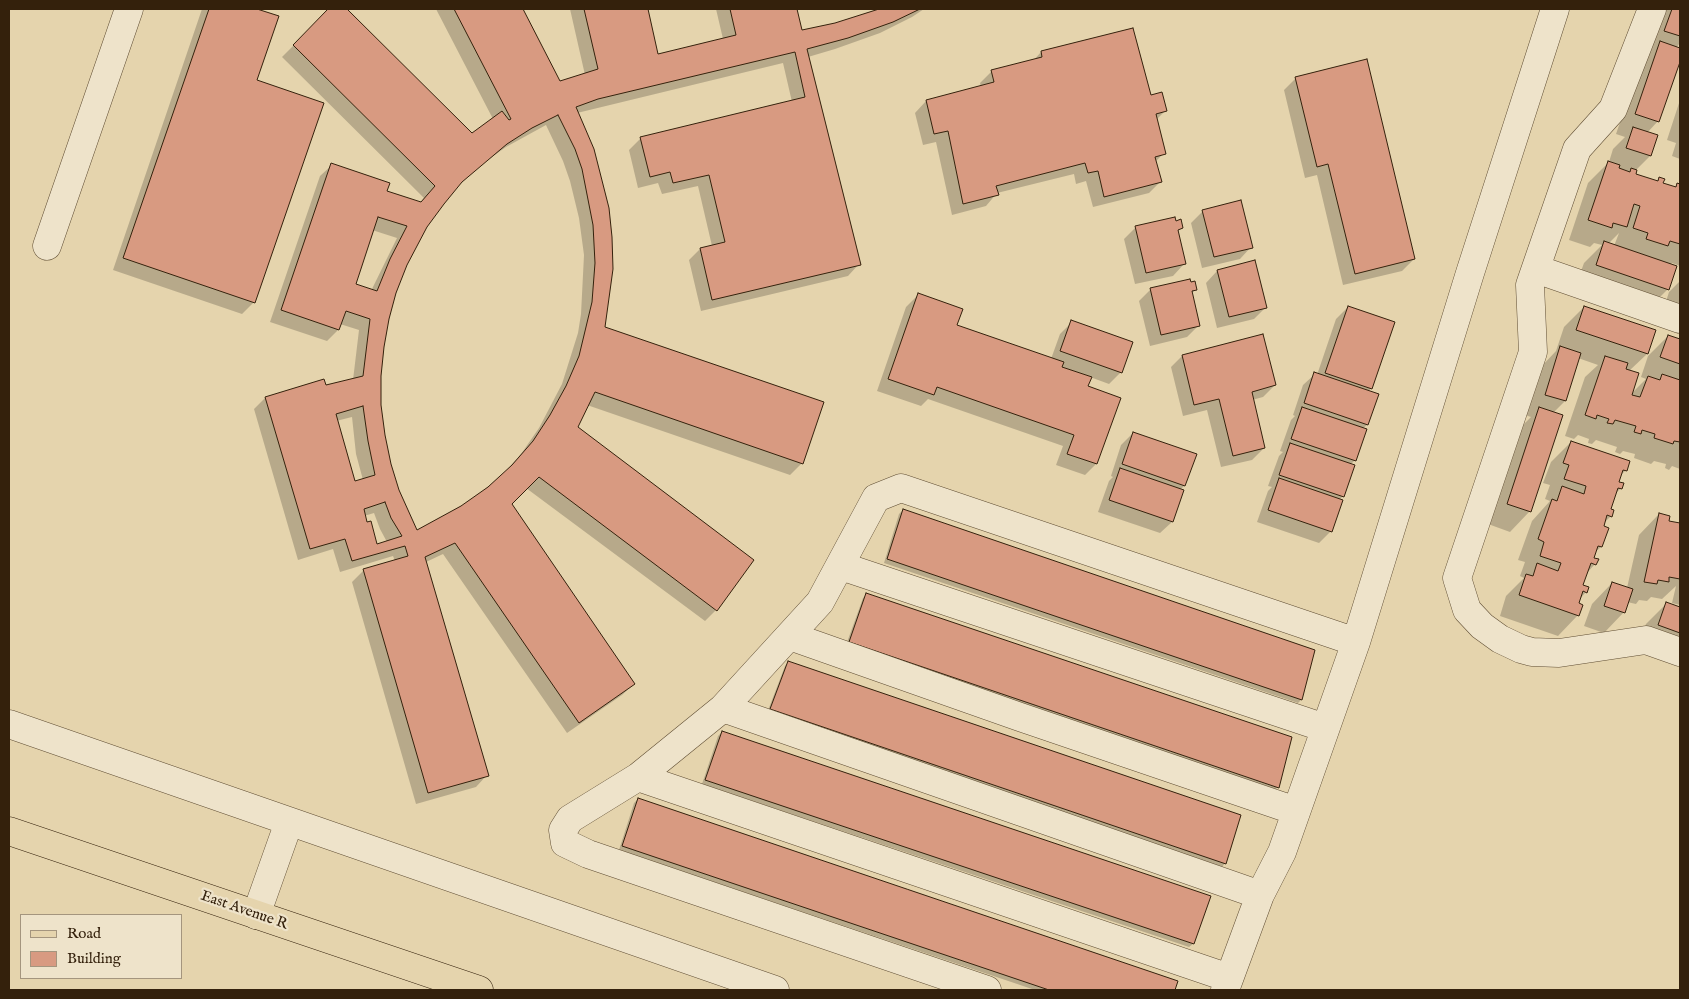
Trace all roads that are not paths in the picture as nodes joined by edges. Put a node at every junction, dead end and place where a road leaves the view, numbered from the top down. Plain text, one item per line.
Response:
1 (129, 9) edge
2 (1555, 9) edge
3 (1652, 9) edge
4 (48, 246) dead end
5 (1536, 268) junction
6 (1680, 319) edge
7 (841, 566) junction
8 (790, 636) junction
9 (1356, 642) junction
10 (1680, 652) edge
11 (723, 708) junction
12 (9, 724) edge
13 (1325, 728) junction
14 (638, 778) junction
15 (1296, 811) junction
16 (289, 822) junction
17 (9, 831) edge
18 (1260, 895) junction
19 (256, 915) junction
20 (1227, 984) edge
21 (479, 990) edge
22 (775, 990) edge
23 (987, 990) edge

1 - 4 street
2 - 9 street
3 - 5 street
5 - 6 street
5 - 10 street
7 - 8 street
7 - 9 street
7 - 13 street
8 - 11 street
8 - 15 street
9 - 13 street
11 - 14 street
11 - 18 street
12 - 16 street
13 - 15 street
14 - 20 street
14 - 23 street
15 - 18 street
16 - 19 street
16 - 22 street
17 - 19 main road, East Avenue R
18 - 20 street
19 - 21 main road, East Avenue R

